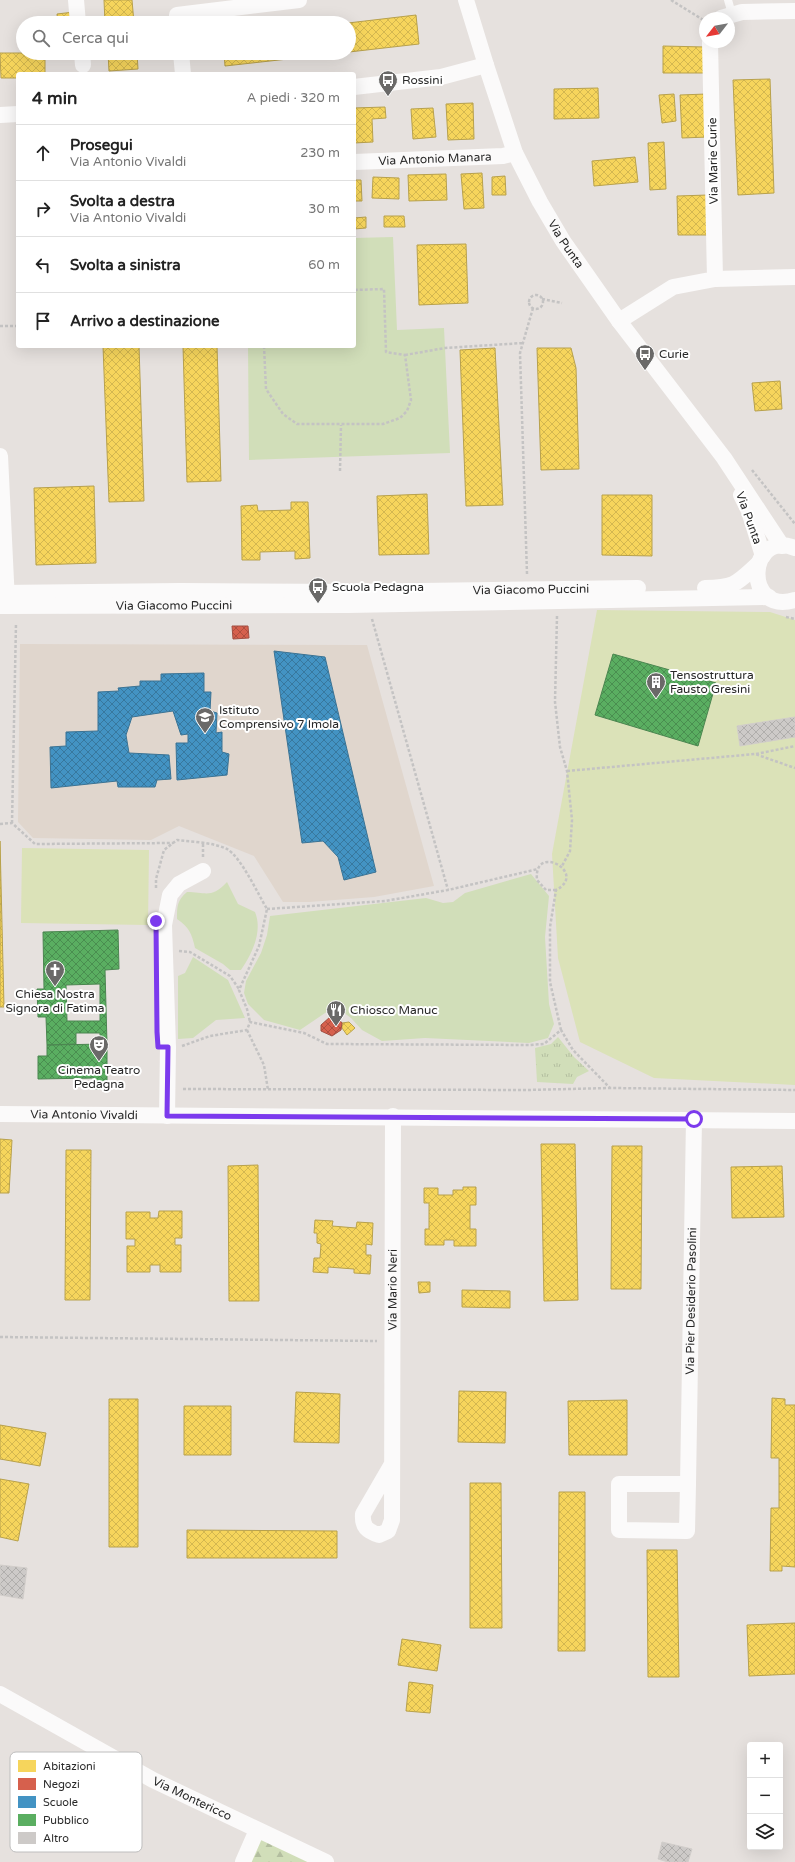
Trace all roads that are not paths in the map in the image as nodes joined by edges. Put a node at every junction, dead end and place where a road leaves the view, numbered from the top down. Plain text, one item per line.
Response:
1 (76, 0) edge
2 (299, 0) edge
3 (466, 0) edge
4 (727, 11) edge
5 (795, 11) edge
6 (177, 13) edge
7 (77, 16) edge
8 (710, 48) edge
9 (182, 60) edge
10 (486, 65) junction
11 (183, 72) edge
12 (356, 87) edge
13 (0, 114) edge
14 (16, 114) edge
15 (515, 153) junction
16 (356, 162) edge
17 (795, 277) edge
18 (715, 279) junction
19 (619, 321) junction
20 (0, 456) edge
21 (724, 458) junction
22 (789, 547) edge
23 (760, 560) junction
24 (673, 593) junction
25 (769, 597) junction
26 (390, 598) junction
27 (4, 599) edge
28 (795, 600) edge
29 (203, 871) dead end
30 (0, 1114) edge
31 (167, 1116) junction
32 (393, 1116) junction
33 (694, 1119) junction
34 (795, 1121) edge
35 (392, 1464) dead end
36 (688, 1484) junction
37 (0, 1694) edge
38 (103, 1752) edge
39 (142, 1774) edge
40 (257, 1830) junction
41 (243, 1862) edge
42 (326, 1862) edge

1 - 7 street
2 - 6 street
3 - 10 street, Via Punta
4 - 5 street
8 - 18 street, Via Marie Curie
9 - 11 street
10 - 12 street
10 - 15 street, Via Punta
13 - 14 street
15 - 16 street, Via Antonio Manara
15 - 19 street, Via Punta
17 - 18 street
18 - 19 street
19 - 21 street, Via Punta
20 - 27 street
21 - 22 street, Via Punta
21 - 23 street, Via Punta
22 - 23 street, Via Giacomo Puccini
23 - 24 street, Via Giacomo Puccini
23 - 25 street
24 - 25 street, Via Giacomo Puccini
24 - 26 street, Via Giacomo Puccini
24 - 26 street, Via Giacomo Puccini
25 - 28 street, Via Giacomo Puccini
26 - 27 street, Via Giacomo Puccini
29 - 31 street
30 - 31 street, Via Antonio Vivaldi
31 - 32 street, Via Antonio Vivaldi
32 - 33 street, Via Antonio Vivaldi
32 - 35 street, Via Mario Neri
33 - 34 street, Via Antonio Vivaldi
33 - 36 street, Via Pier Desiderio Pasolini
36 - 36 street, Via Pier Desiderio Pasolini
37 - 38 street, Via Montericco
39 - 40 street, Via Montericco
40 - 41 street
40 - 42 street, Via Montericco

